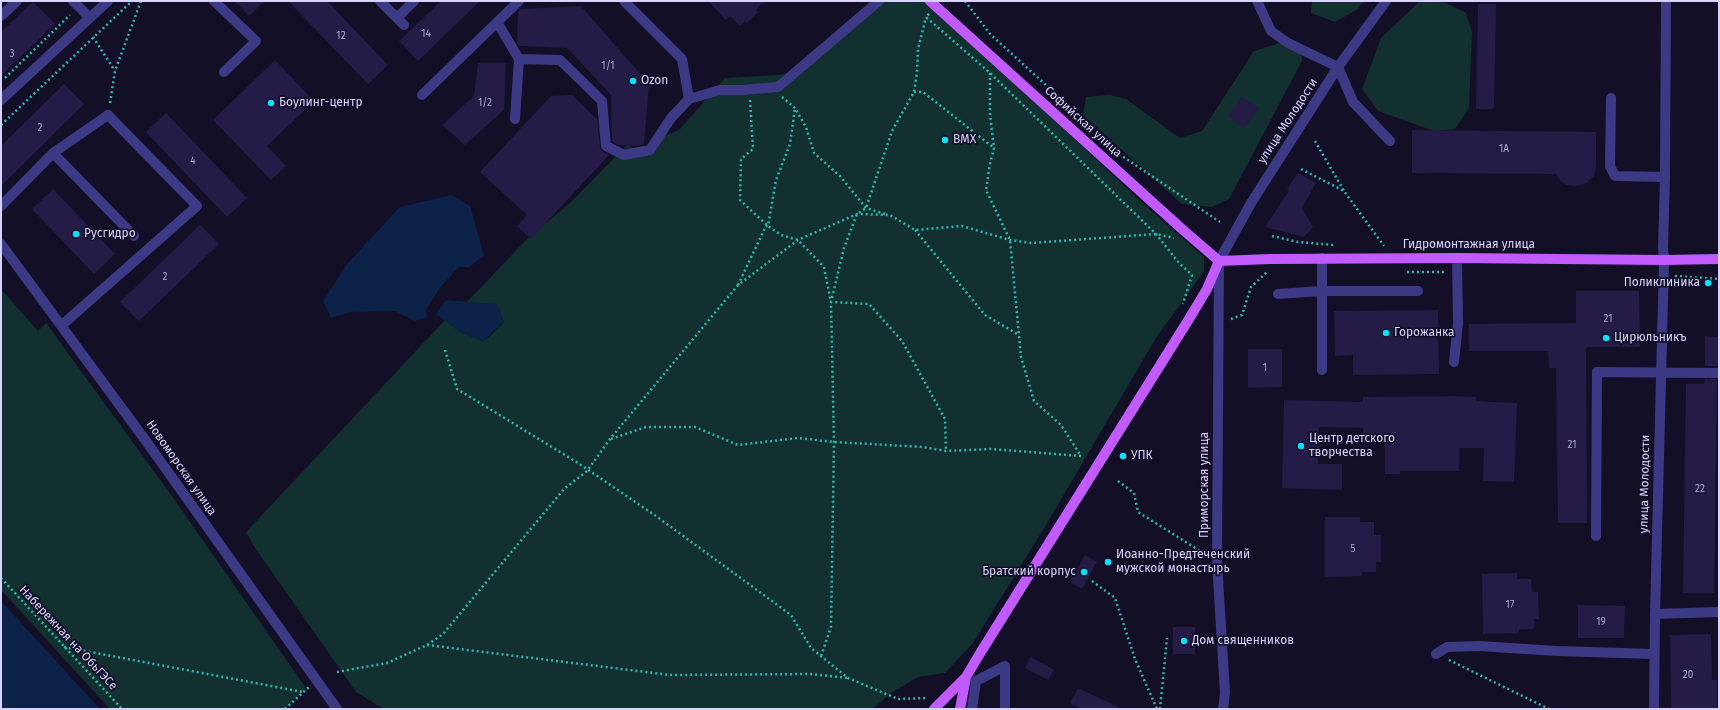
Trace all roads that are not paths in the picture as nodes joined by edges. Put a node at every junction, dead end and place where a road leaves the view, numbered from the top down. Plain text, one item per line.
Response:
1 (17, 1) edge
2 (108, 1) edge
3 (214, 1) edge
4 (380, 1) edge
5 (414, 1) edge
6 (519, 1) edge
7 (624, 1) edge
8 (879, 1) edge
9 (1257, 1) edge
10 (1386, 1) edge
11 (1666, 1) edge
12 (932, 3) edge
13 (76, 4) edge
14 (1, 16) edge
15 (90, 18) junction
16 (497, 22) junction
17 (519, 59) junction
18 (1338, 67) junction
19 (224, 72) dead end
20 (422, 95) dead end
21 (1611, 98) dead end
22 (689, 99) junction
23 (1, 100) edge
24 (515, 119) dead end
25 (1390, 140) dead end
26 (53, 153) junction
27 (1665, 177) junction
28 (1, 206) edge
29 (134, 236) dead end
30 (1, 244) edge
31 (1322, 258) junction
32 (1457, 258) junction
33 (1719, 259) edge
34 (1664, 260) junction
35 (1219, 261) junction
36 (1321, 291) junction
37 (1418, 291) dead end
38 (1278, 294) dead end
39 (62, 325) junction
40 (1454, 362) dead end
41 (1322, 370) dead end
42 (1719, 373) edge
43 (1661, 374) junction
44 (1596, 536) dead end
45 (1719, 612) edge
46 (1655, 614) junction
47 (1436, 654) road end
48 (1654, 654) junction
49 (966, 677) junction
50 (337, 709) edge
51 (934, 709) edge
52 (960, 709) edge
53 (972, 709) edge
54 (1005, 709) edge
55 (1223, 709) edge
56 (1654, 709) edge

1 - 14 street
2 - 15 street
3 - 19 street
4 - 5 street
6 - 16 street
7 - 22 street
8 - 22 street
9 - 18 street
10 - 18 street, улица Молодости
11 - 27 street, улица Молодости
12 - 35 main road, Софийская улица
13 - 15 street
15 - 23 street
16 - 17 street
16 - 20 street
17 - 22 street
17 - 24 street
18 - 25 street
18 - 35 street, улица Молодости
21 - 27 street
26 - 28 street
26 - 29 street
26 - 39 street
27 - 34 street, улица Молодости
30 - 39 street, Новоморская улица
31 - 32 main road, Гидромонтажная улица
31 - 35 main road, Гидромонтажная улица
31 - 36 street
32 - 34 main road, Гидромонтажная улица
32 - 40 street
33 - 34 main road, Гидромонтажная улица
34 - 43 street, улица Молодости
35 - 49 main road
35 - 55 street, Приморская улица
36 - 37 street
36 - 38 street
36 - 41 street
39 - 50 street, Новоморская улица
42 - 43 street
43 - 44 street
43 - 46 street, улица Молодости
45 - 46 street
46 - 48 street, улица Молодости
47 - 48 street
48 - 56 street, улица Молодости
49 - 51 main road
49 - 52 main road
53 - 54 street

